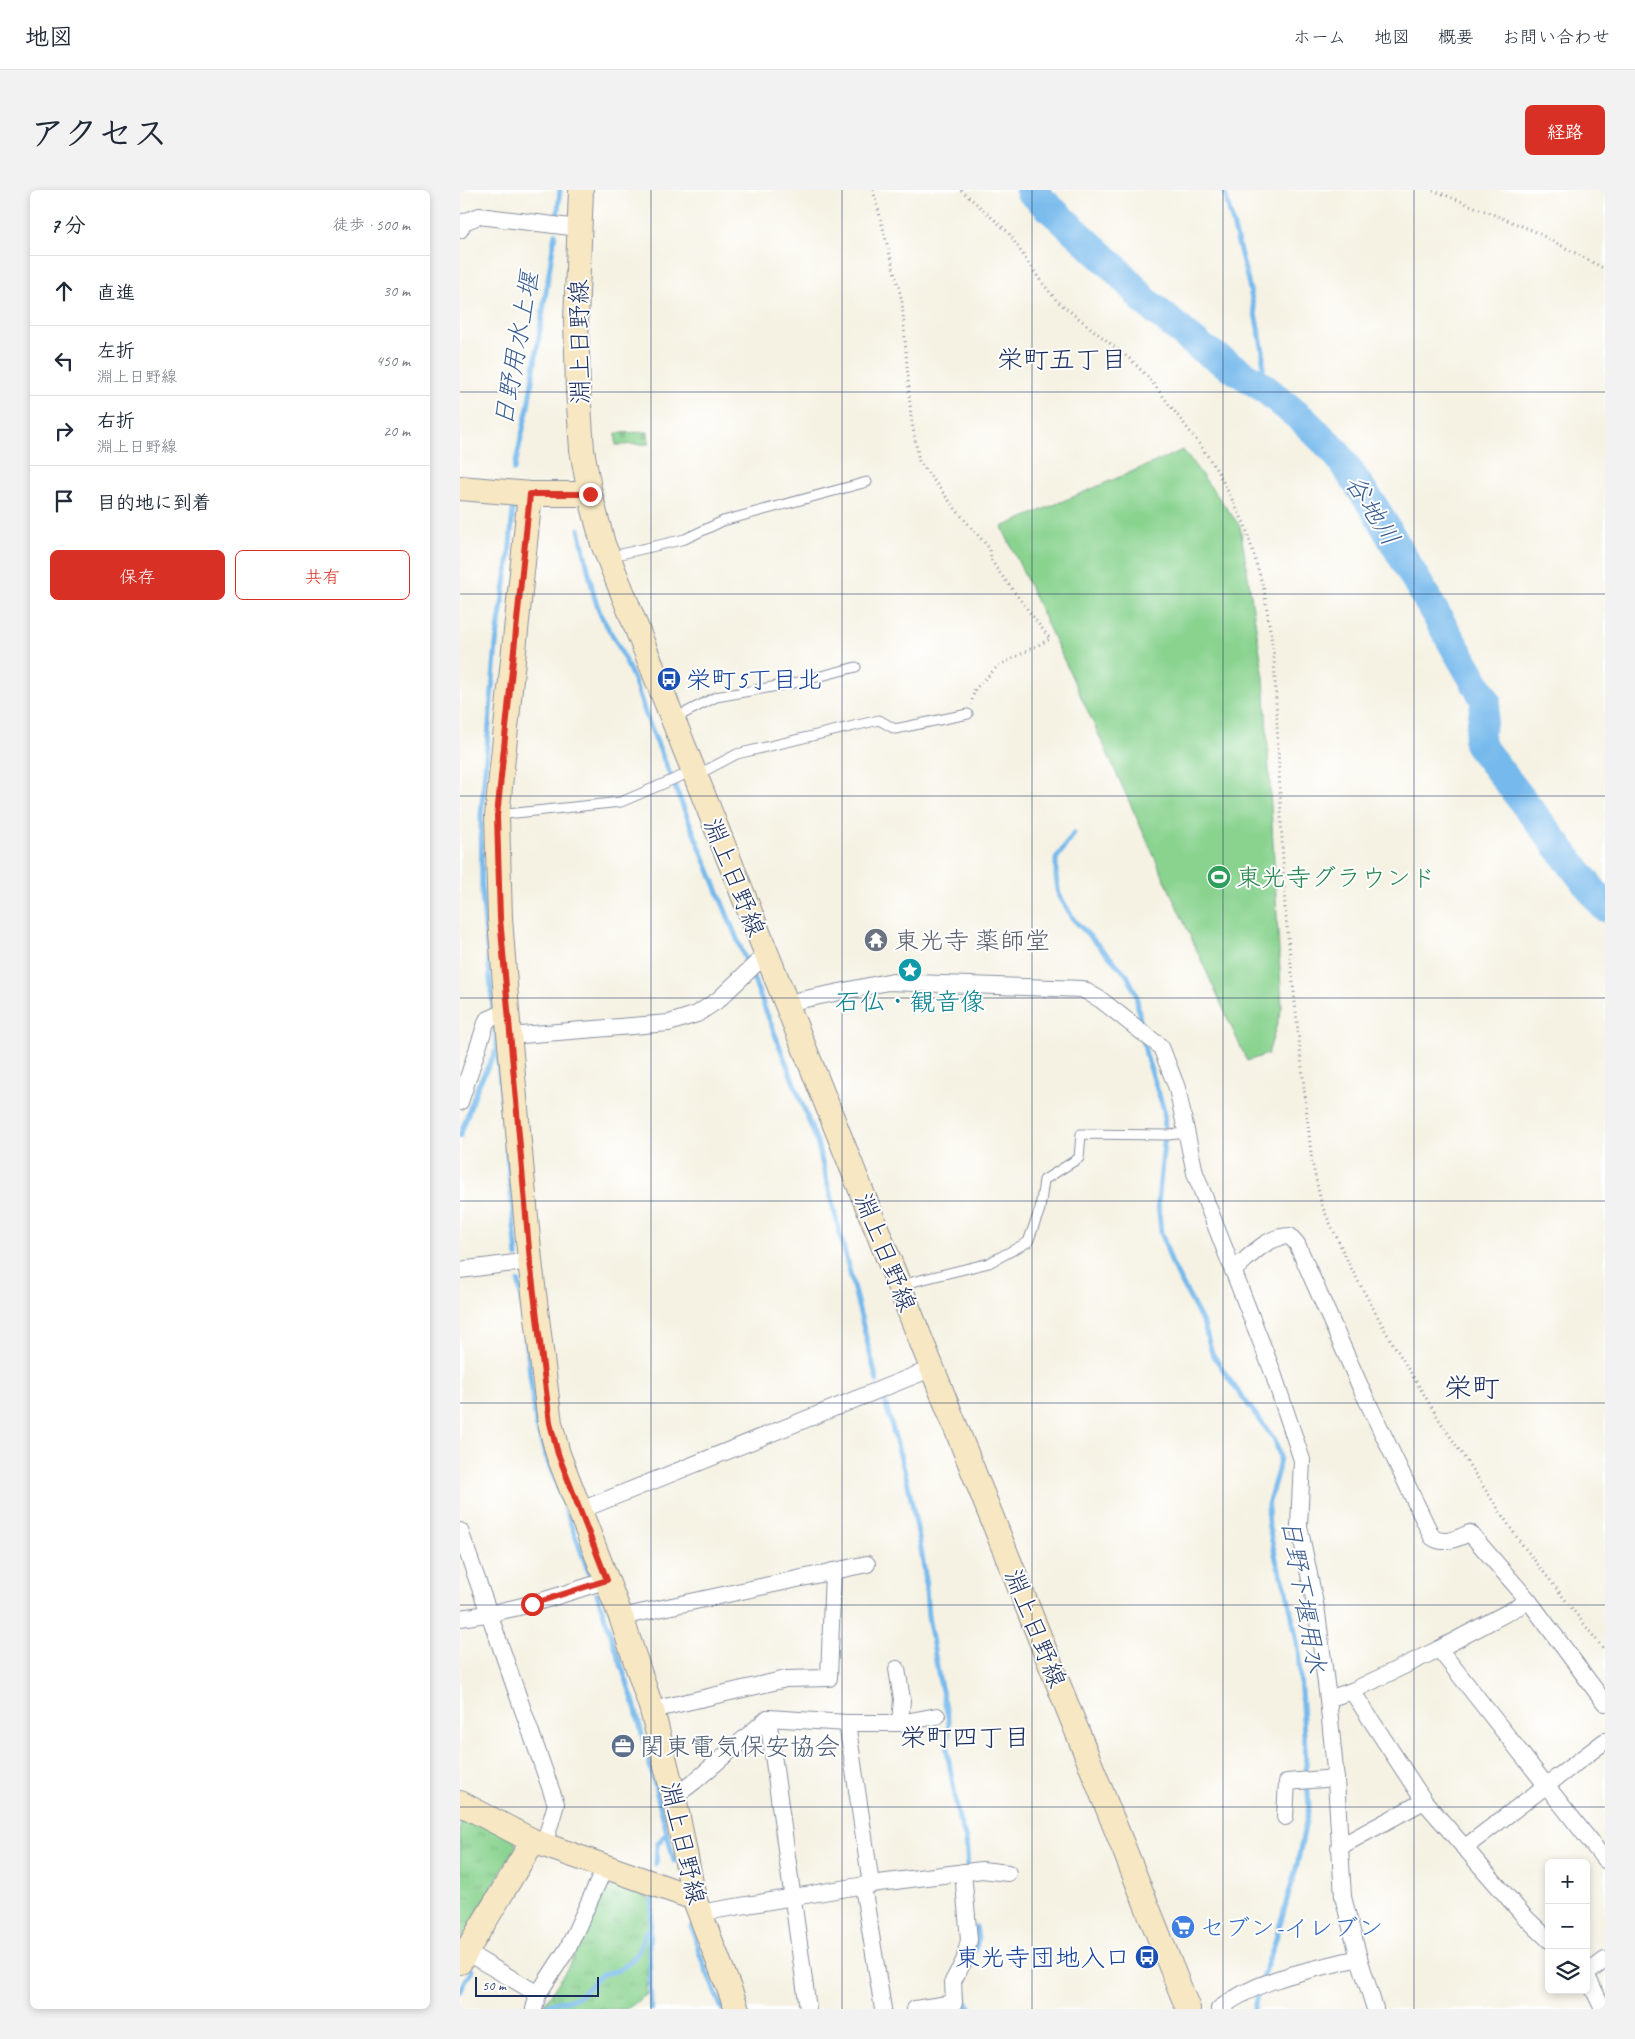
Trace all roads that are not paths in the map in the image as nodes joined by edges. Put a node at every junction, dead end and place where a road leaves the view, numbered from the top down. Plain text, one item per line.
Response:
1 (581, 190) edge
2 (578, 228) junction
3 (460, 230) edge
4 (867, 482) dead end
5 (460, 488) edge
6 (530, 494) junction
7 (590, 494) junction
8 (608, 557) junction
9 (856, 667) dead end
10 (968, 714) road end
11 (672, 719) junction
12 (694, 774) junction
13 (497, 816) junction
14 (766, 954) junction
15 (786, 1003) junction
16 (507, 1011) junction
17 (509, 1036) junction
18 (460, 1102) edge
19 (1179, 1133) junction
20 (530, 1261) junction
21 (460, 1270) edge
22 (1233, 1271) junction
23 (900, 1285) junction
24 (932, 1368) junction
25 (580, 1510) junction
26 (460, 1531) edge
27 (867, 1564) dead end
28 (833, 1571) junction
29 (607, 1580) junction
30 (1529, 1601) junction
31 (489, 1615) junction
32 (621, 1617) junction
33 (460, 1618) edge
34 (1439, 1649) junction
35 (897, 1669) dead end
36 (1352, 1691) junction
37 (1328, 1699) junction
38 (1605, 1703) edge
39 (652, 1710) junction
40 (937, 1716) dead end
41 (768, 1718) junction
42 (847, 1723) junction
43 (900, 1723) junction
44 (1605, 1741) edge
45 (1336, 1778) junction
46 (1545, 1785) junction
47 (674, 1797) junction
48 (1424, 1801) junction
49 (460, 1803) edge
50 (1285, 1817) dead end
51 (538, 1843) junction
52 (1339, 1847) junction
53 (1464, 1848) junction
54 (1605, 1860) edge
55 (605, 1867) junction
56 (963, 1872) junction
57 (1008, 1873) dead end
58 (867, 1885) junction
59 (792, 1897) junction
60 (696, 1906) junction
61 (1545, 1936) edge
62 (463, 1957) edge
63 (1359, 1958) junction
64 (1605, 1960) edge
65 (1590, 1971) edge
66 (1590, 1982) edge
67 (536, 2001) edge
68 (737, 2009) edge
69 (808, 2009) edge
70 (883, 2009) edge
71 (915, 2009) edge
72 (1188, 2009) edge
73 (1219, 2009) edge
74 (1375, 2009) edge
75 (1603, 2009) edge

1 - 2 main road, 淵上日野線
2 - 3 street
2 - 7 main road, 淵上日野線
4 - 8 lane
5 - 6 main road
6 - 7 main road
6 - 13 main road, 淵上日野線
7 - 8 main road, 淵上日野線
8 - 11 main road, 淵上日野線
9 - 11 lane
10 - 12 lane
11 - 12 main road, 淵上日野線
12 - 13 lane
12 - 14 main road, 淵上日野線
13 - 16 main road, 淵上日野線
14 - 15 main road, 淵上日野線
14 - 17 street
15 - 19 street
15 - 23 main road, 淵上日野線
16 - 17 main road, 淵上日野線
16 - 18 street
17 - 20 main road, 淵上日野線
19 - 22 street
19 - 23 lane
20 - 21 street
20 - 25 main road, 淵上日野線
22 - 30 street
22 - 37 street
23 - 24 main road, 淵上日野線
24 - 25 street
24 - 72 main road, 淵上日野線
25 - 29 main road, 淵上日野線
26 - 31 street
27 - 28 street
28 - 32 street
28 - 39 street
29 - 31 street
29 - 32 main road, 淵上日野線
30 - 34 street
30 - 38 street
31 - 33 street
31 - 51 street
32 - 39 main road, 淵上日野線
34 - 36 street
34 - 46 street
35 - 43 street
36 - 37 street
36 - 48 street
37 - 45 street
39 - 47 main road, 淵上日野線
40 - 43 street
41 - 42 street
41 - 47 street
41 - 59 street
42 - 43 street
42 - 58 street
44 - 46 street
45 - 50 street
45 - 52 street
46 - 53 street
46 - 54 street
47 - 60 main road, 淵上日野線
48 - 52 street
48 - 53 street
49 - 51 main road
51 - 55 main road
51 - 62 main road
52 - 63 street
53 - 61 street
55 - 60 main road
55 - 67 street
56 - 57 street
56 - 58 street
56 - 71 street
58 - 59 street
58 - 70 street
59 - 60 street
59 - 69 street
60 - 68 main road, 淵上日野線
62 - 67 street
63 - 73 street
63 - 74 street
64 - 65 street
66 - 75 street

